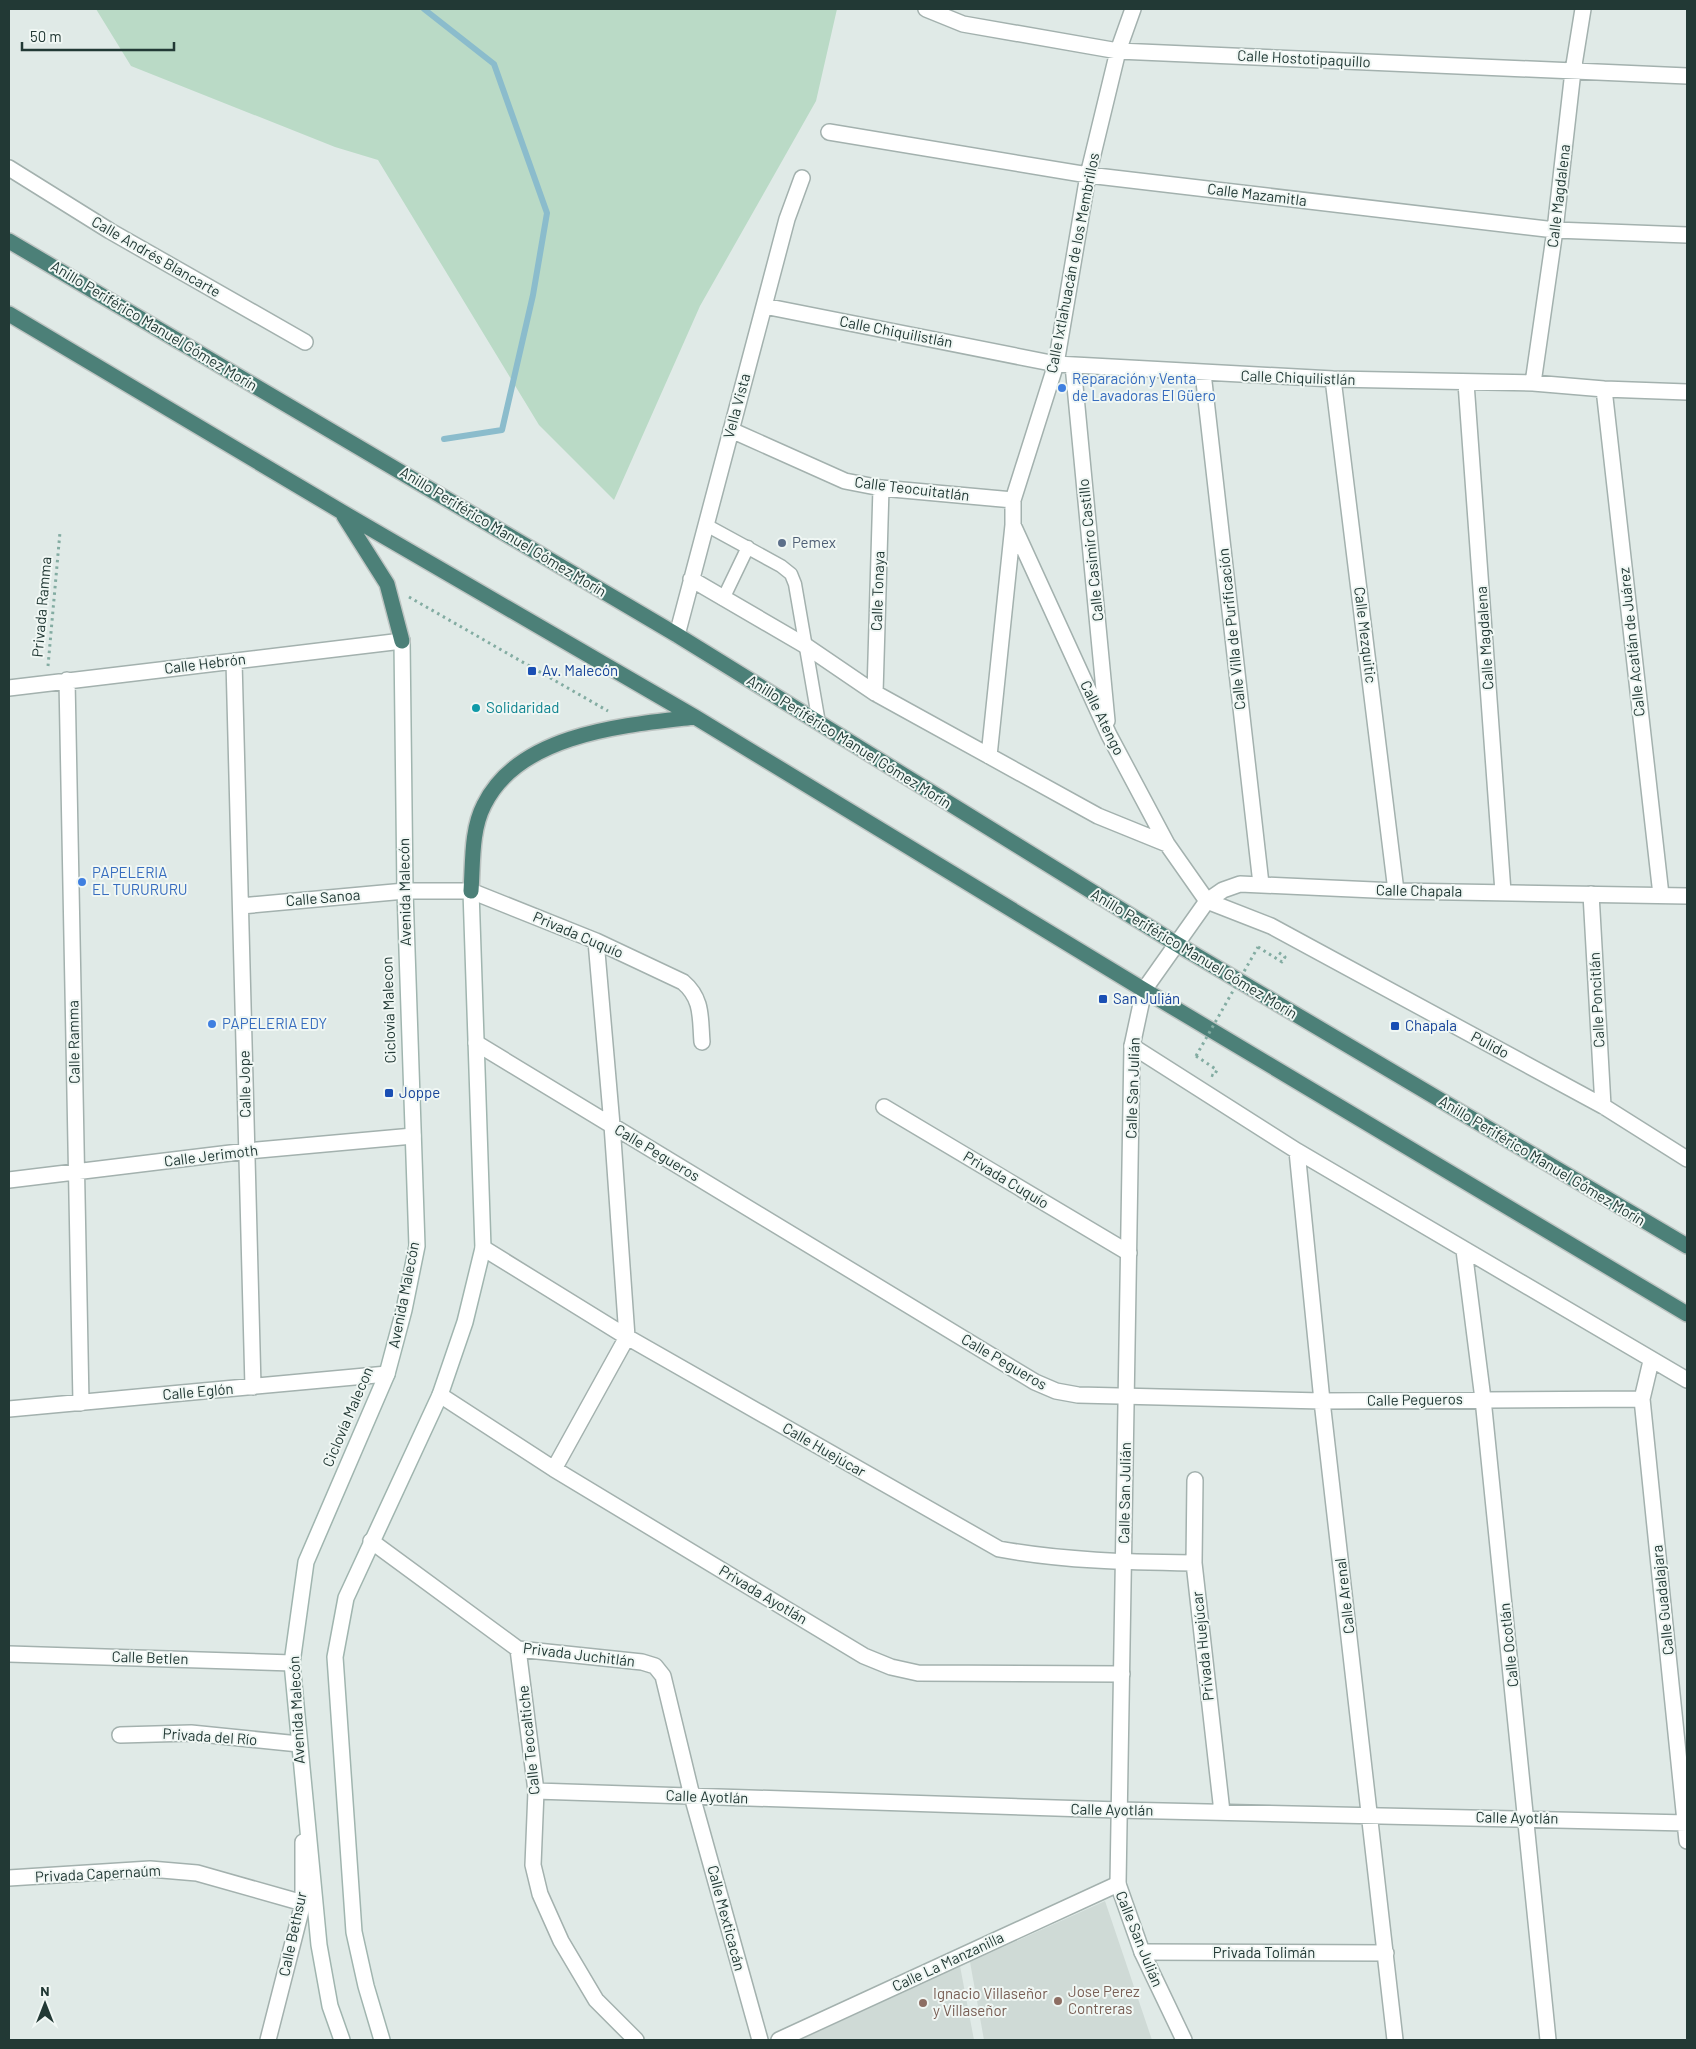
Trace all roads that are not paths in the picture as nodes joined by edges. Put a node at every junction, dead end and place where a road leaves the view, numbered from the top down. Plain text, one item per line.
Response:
1 (926, 9) edge
2 (1133, 9) edge
3 (1583, 9) edge
4 (1118, 51) junction
5 (1573, 71) junction
6 (1687, 76) edge
7 (829, 132) dead end
8 (9, 168) edge
9 (1088, 175) junction
10 (802, 178) dead end
11 (1555, 230) junction
12 (1687, 235) edge
13 (9, 241) edge
14 (764, 306) junction
15 (9, 314) edge
16 (305, 342) dead end
17 (1056, 364) junction
18 (1073, 365) junction
19 (1203, 373) junction
20 (1333, 380) junction
21 (1533, 382) junction
22 (1466, 383) junction
23 (1604, 389) junction
24 (1687, 392) edge
25 (731, 430) junction
26 (881, 488) junction
27 (1013, 500) junction
28 (342, 512) junction
29 (706, 525) junction
30 (1013, 525) junction
31 (748, 547) junction
32 (691, 579) junction
33 (723, 598) junction
34 (677, 635) junction
35 (402, 641) junction
36 (806, 646) junction
37 (234, 661) junction
38 (68, 680) junction
39 (9, 688) edge
40 (875, 693) junction
41 (695, 717) junction
42 (819, 723) junction
43 (1109, 735) junction
44 (989, 756) junction
45 (1167, 844) junction
46 (1261, 884) junction
47 (405, 891) junction
48 (471, 891) junction
49 (1396, 891) junction
50 (1503, 892) junction
51 (1591, 894) junction
52 (1661, 895) junction
53 (1687, 896) edge
54 (1207, 901) junction
55 (241, 906) junction
56 (596, 942) junction
57 (1175, 944) junction
58 (1144, 990) junction
59 (702, 1042) dead end
60 (476, 1043) junction
61 (1132, 1046) junction
62 (1603, 1106) junction
63 (884, 1107) dead end
64 (612, 1125) junction
65 (413, 1136) junction
66 (247, 1151) junction
67 (1297, 1151) junction
68 (1687, 1159) edge
69 (76, 1172) junction
70 (9, 1180) edge
71 (1687, 1246) edge
72 (483, 1248) junction
73 (1464, 1250) junction
74 (1129, 1253) junction
75 (1687, 1314) edge
76 (627, 1337) junction
77 (1651, 1361) junction
78 (387, 1374) junction
79 (1687, 1380) edge
80 (253, 1387) junction
81 (440, 1395) junction
82 (1126, 1395) junction
83 (1483, 1399) junction
84 (1642, 1399) junction
85 (1322, 1401) junction
86 (81, 1403) junction
87 (9, 1410) edge
88 (554, 1469) junction
89 (1195, 1480) dead end
90 (371, 1541) junction
91 (1124, 1562) junction
92 (1194, 1563) junction
93 (518, 1649) junction
94 (9, 1654) edge
95 (292, 1663) junction
96 (1122, 1674) junction
97 (120, 1735) dead end
98 (299, 1744) junction
99 (536, 1791) junction
100 (303, 1796) junction
101 (692, 1796) junction
102 (1119, 1810) junction
103 (1222, 1812) junction
104 (1371, 1815) junction
105 (1526, 1818) junction
106 (1686, 1823) edge
107 (1687, 1840) edge
108 (9, 1878) edge
109 (1118, 1884) junction
110 (303, 1903) junction
111 (1142, 1952) junction
112 (1386, 1953) junction
113 (268, 2040) edge
114 (342, 2040) edge
115 (382, 2040) edge
116 (636, 2040) edge
117 (760, 2040) edge
118 (779, 2040) edge
119 (1184, 2040) edge
120 (1395, 2040) edge
121 (1548, 2040) edge

1 - 4 street, Calle Hostotipaquillo
2 - 4 street, Calle Ixtlahuacán de los Membrillos
3 - 5 street, Calle Magdalena
4 - 5 street, Calle Hostotipaquillo
4 - 9 street, Calle Ixtlahuacán de los Membrillos
5 - 6 street, Calle Hostotipaquillo
5 - 11 street, Calle Magdalena
7 - 9 street, Calle Mazamitla
8 - 16 street, Calle Andrés Blancarte
9 - 11 street, Calle Mazamitla
9 - 17 street, Calle Ixtlahuacán de los Membrillos
10 - 14 street, Vella Vista
11 - 12 street, Calle Mazamitla
11 - 21 street, Calle Magdalena
13 - 34 highway, Anillo Periférico Manuel Gómez Morín
14 - 17 street, Calle Chiquilistlán
14 - 25 street, Vella Vista
15 - 28 highway
17 - 18 street, Calle Chiquilistlán
17 - 27 street, Calle Ixtlahuacán de los Membrillos
18 - 19 street, Calle Chiquilistlán
18 - 43 street, Calle Casimiro Castillo
19 - 20 street, Calle Chiquilistlán
19 - 46 street, Calle Villa de Purificación
20 - 22 street, Calle Chiquilistlán
20 - 49 street, Calle Mezquitic
21 - 22 street, Calle Chiquilistlán
21 - 23 street, Calle Chiquilistlán
22 - 50 street, Calle Magdalena
23 - 24 street, Calle Chiquilistlán
23 - 52 street, Calle Acatlán de Juárez
25 - 26 street, Calle Teocuitatlán
25 - 29 street, Vella Vista
26 - 27 street, Calle Teocuitatlán
26 - 40 street, Calle Tonaya
27 - 30 street, Calle Ixtlahuacán de los Membrillos
28 - 35 highway, Avenida Malecón
28 - 41 highway
29 - 31 lane
29 - 32 street, Vella Vista
30 - 43 street, Calle Atengo
30 - 44 street, Calle Ixtlahuacán de los Membrillos
31 - 33 lane
31 - 36 lane
32 - 33 street
32 - 34 street, Vella Vista
33 - 36 street
34 - 42 highway, Anillo Periférico Manuel Gómez Morín
35 - 37 street, Calle Hebrón
35 - 47 street, Avenida Malecón
36 - 40 street
36 - 42 lane
37 - 38 street, Calle Hebrón
37 - 55 street, Calle Jope
38 - 39 street, Calle Hebrón
38 - 69 street, Calle Ramma
40 - 44 street
41 - 48 highway
41 - 58 highway
42 - 57 highway, Anillo Periférico Manuel Gómez Morín
43 - 45 street, Calle Atengo
44 - 45 street
45 - 54 street, Calle Atengo
46 - 49 street, Calle Chapala
46 - 54 street, Calle Chapala
47 - 48 street, Privada Cuquío
47 - 55 street, Calle Sanoa
47 - 65 street, Avenida Malecón
48 - 56 street, Privada Cuquío
48 - 60 street
49 - 50 street, Calle Chapala
50 - 51 street, Calle Chapala
51 - 52 street, Calle Chapala
51 - 62 street, Calle Poncitlán
52 - 53 street, Calle Chapala
54 - 57 street, Calle Chapala
54 - 62 street, Pulido
55 - 66 street, Calle Jope
56 - 59 street, Privada Cuquío
56 - 64 street
57 - 58 street, Calle San Julián
57 - 71 highway, Anillo Periférico Manuel Gómez Morín
58 - 61 street, Calle San Julián
58 - 75 highway
60 - 64 street, Calle Pegueros
60 - 72 street
61 - 67 street
61 - 74 street, Calle San Julián
62 - 68 street, Pulido
63 - 74 street, Privada Cuquío
64 - 76 street
64 - 82 street, Calle Pegueros
65 - 66 street, Calle Jerimoth
65 - 78 street, Avenida Malecón
66 - 69 street, Calle Jerimoth
66 - 80 street, Calle Jope
67 - 73 street
67 - 85 street, Calle Arenal
69 - 70 street, Calle Jerimoth
69 - 86 street, Calle Ramma
72 - 76 street, Calle Huejúcar
72 - 81 street
73 - 77 street
73 - 83 street, Calle Ocotlán
74 - 82 street, Calle San Julián
76 - 88 street
76 - 91 street, Calle Huejúcar
77 - 79 street
77 - 84 street, Calle Guadalajara
78 - 80 street, Calle Eglón
78 - 95 street, Avenida Malecón
80 - 86 street, Calle Eglón
81 - 88 street, Privada Ayotlán
81 - 90 street
82 - 85 street, Calle Pegueros
82 - 91 street, Calle San Julián
83 - 84 street, Calle Pegueros
83 - 85 street, Calle Pegueros
83 - 105 street, Calle Ocotlán
84 - 106 street, Calle Guadalajara
85 - 104 street, Calle Arenal
86 - 87 street, Calle Eglón
88 - 96 street, Privada Ayotlán
89 - 92 street, Privada Huejúcar
90 - 93 street, Privada Juchitlán
90 - 115 street
91 - 92 street, Calle Huejúcar
91 - 96 street, Calle San Julián
92 - 103 street, Privada Huejúcar
93 - 99 street, Calle Teocaltiche
93 - 101 street, Privada Juchitlán
94 - 95 street, Calle Betlen
95 - 98 street, Avenida Malecón
96 - 102 street, Calle San Julián
97 - 98 street, Privada del Río
98 - 100 street, Avenida Malecón
99 - 101 street, Calle Ayotlán
99 - 116 street, Calle Teocaltiche
100 - 110 street, Calle Bethsur
100 - 114 street, Avenida Malecón
101 - 102 street, Calle Ayotlán
101 - 117 street, Calle Mexticacán
102 - 103 street, Calle Ayotlán
102 - 109 street, Calle San Julián
103 - 104 street, Calle Ayotlán
104 - 105 street, Calle Ayotlán
104 - 112 street, Calle Arenal
105 - 106 street, Calle Ayotlán
105 - 121 street, Calle Ocotlán
106 - 107 street, Calle Guadalajara
108 - 110 street, Privada Capernaúm
109 - 111 street, Calle San Julián
109 - 118 street, Calle La Manzanilla
110 - 113 street, Calle Bethsur
111 - 112 street, Privada Tolimán
111 - 119 street, Calle San Julián
112 - 120 street, Calle Arenal

